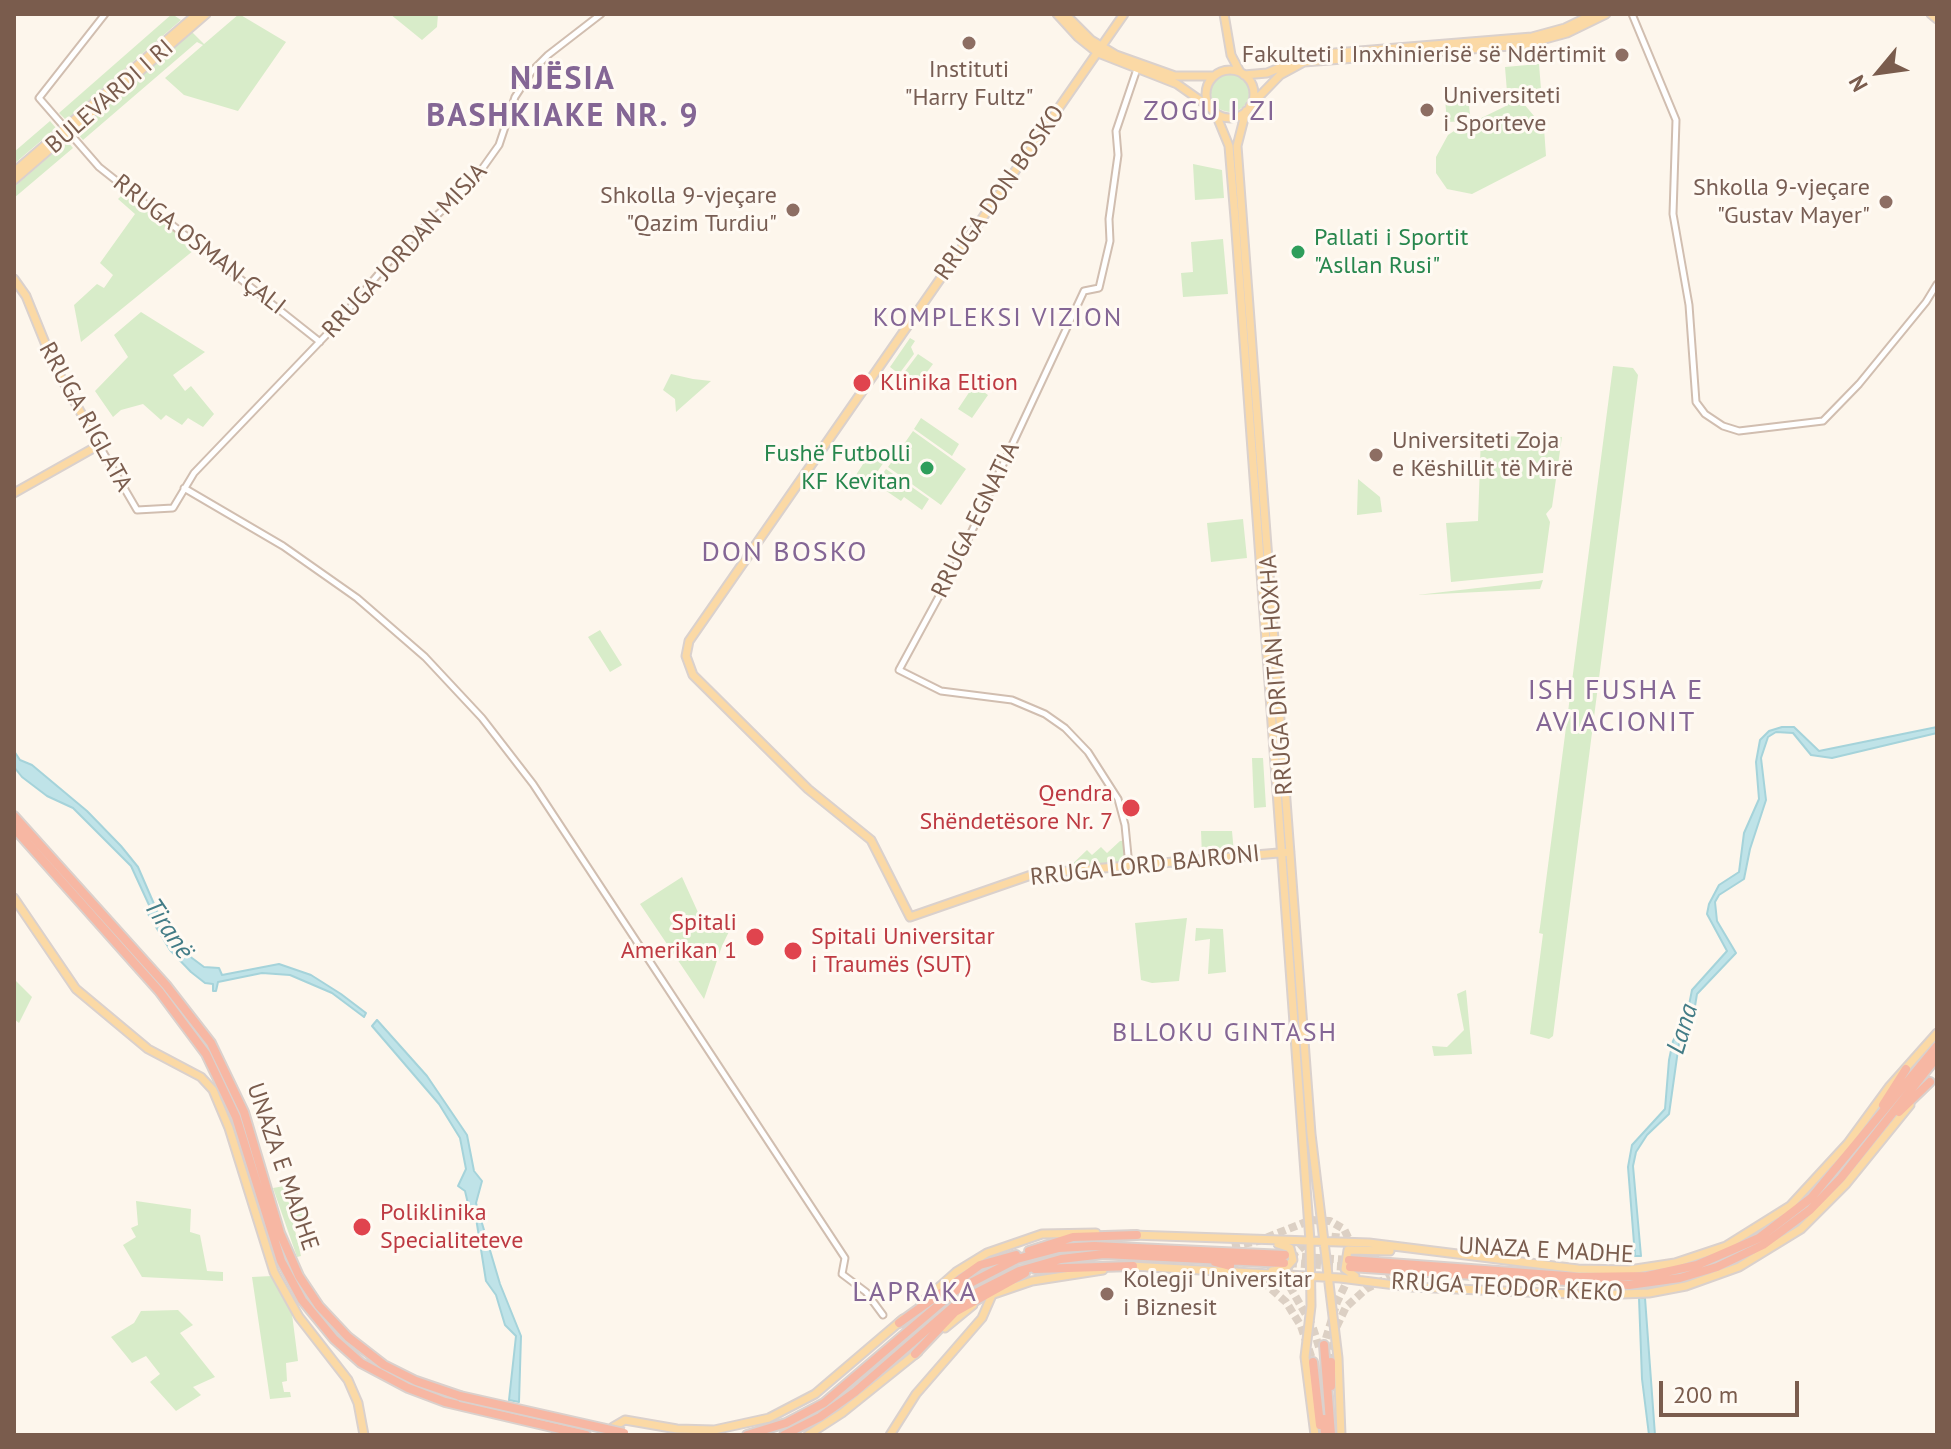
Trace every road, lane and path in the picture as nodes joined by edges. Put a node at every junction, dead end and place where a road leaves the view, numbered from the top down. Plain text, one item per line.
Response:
1 (105, 14) edge
2 (197, 14) edge
3 (206, 14) edge
4 (601, 14) edge
5 (1057, 14) edge
6 (1065, 14) edge
7 (1124, 14) edge
8 (1224, 14) edge
9 (1594, 14) edge
10 (1606, 14) edge
11 (1632, 14) edge
12 (1931, 14) edge
13 (1937, 19) edge
14 (1087, 45) junction
15 (1100, 50) junction
16 (1090, 64) junction
17 (1137, 69) junction
18 (1242, 74) junction
19 (1214, 76) junction
20 (1248, 108) junction
21 (1213, 110) junction
22 (66, 130) junction
23 (14, 172) edge
24 (14, 180) edge
25 (14, 279) edge
26 (1937, 284) edge
27 (320, 342) junction
28 (99, 445) junction
29 (190, 479) joint
30 (184, 488) junction
31 (14, 493) edge
32 (14, 814) edge
33 (14, 830) edge
34 (27, 836) junction
35 (1286, 852) junction
36 (1129, 866) junction
37 (14, 898) edge
38 (910, 917) joint
39 (1937, 1033) edge
40 (1937, 1046) edge
41 (1937, 1057) edge
42 (1906, 1069) junction
43 (1937, 1073) edge
44 (1930, 1082) junction
45 (1860, 1148) junction
46 (1137, 1235) junction
47 (1250, 1240) junction
48 (1310, 1241) junction
49 (1323, 1241) junction
50 (1232, 1246) tunnel mouth
51 (1065, 1248) junction
52 (1194, 1249) junction
53 (1404, 1250) junction
54 (1028, 1251) junction
55 (1107, 1254) junction
56 (1380, 1254) tunnel mouth
57 (1016, 1255) junction
58 (1179, 1256) junction
59 (1406, 1263) junction
60 (1133, 1266) junction
61 (1230, 1266) tunnel mouth
62 (1035, 1269) junction
63 (1218, 1271) junction
64 (1025, 1273) junction
65 (1311, 1276) junction
66 (1327, 1277) junction
67 (1470, 1277) junction
68 (1648, 1280) junction
69 (1392, 1281) junction
70 (1629, 1282) junction
71 (955, 1291) junction
72 (972, 1293) junction
73 (992, 1295) junction
74 (967, 1309) junction
75 (883, 1315) dead end
76 (981, 1319) junction
77 (899, 1323) junction
78 (915, 1354) junction
79 (1313, 1362) tunnel mouth
80 (1331, 1362) tunnel mouth
81 (361, 1434) edge
82 (627, 1434) edge
83 (586, 1435) edge
84 (609, 1435) edge
85 (747, 1435) edge
86 (784, 1435) edge
87 (808, 1435) edge
88 (890, 1435) edge
89 (1315, 1435) edge
90 (1323, 1435) edge
91 (1332, 1435) edge
92 (1341, 1435) edge

1 - 22 street, RRUGA OSMAN ÇALI
2 - 22 main road, BULEVARDI I RI
3 - 22 main road, BULEVARDI I RI
4 - 27 street, RRUGA JORDAN MISJA
5 - 14 main road
6 - 15 main road
7 - 15 main road, RRUGA DON BOSKO
8 - 18 main road
9 - 18 main road
10 - 20 main road
11 - 26 street
12 - 13 main road
14 - 15 main road
14 - 16 main road
15 - 16 main road, RRUGA DON BOSKO
15 - 17 main road
15 - 19 main road
16 - 38 main road, RRUGA DON BOSKO
17 - 21 main road
17 - 36 street, RRUGA EGNATIA
18 - 19 main road
18 - 20 main road
19 - 21 main road
20 - 21 main road
20 - 35 main road, RRUGA DRITAN HOXHA
21 - 35 main road, RRUGA DRITAN HOXHA
22 - 23 main road, BULEVARDI I RI
22 - 24 main road, BULEVARDI I RI
22 - 27 street, RRUGA OSMAN ÇALI
25 - 28 main road, RRUGA RIGLATA
27 - 29 street, RRUGA JORDAN MISJA
28 - 30 street, RRUGA RIGLATA
28 - 31 main road
29 - 30 street, RRUGA RIGLATA
30 - 75 street
32 - 34 highway, UNAZA E MADHE
33 - 34 highway, UNAZA E MADHE
34 - 82 highway, UNAZA E MADHE, bridge
34 - 83 highway, UNAZA E MADHE
35 - 36 main road, RRUGA LORD BAJRONI
35 - 48 main road, RRUGA DRITAN HOXHA
35 - 49 main road, RRUGA DRITAN HOXHA
36 - 38 main road, RRUGA LORD BAJRONI
37 - 81 main road
39 - 42 main road, RRUGA TEODOR KEKO
40 - 45 highway, UNAZA E MADHE
41 - 45 highway, UNAZA E MADHE
42 - 45 highway
42 - 68 main road, RRUGA TEODOR KEKO
43 - 44 main road, RRUGA TEODOR KEKO
44 - 45 highway
44 - 68 main road, RRUGA TEODOR KEKO
45 - 68 highway, UNAZA E MADHE
46 - 47 main road
46 - 54 highway
46 - 77 main road
47 - 48 main road, RRUGA TEODOR KEKO
47 - 63 main road
48 - 49 main road, RRUGA TEODOR KEKO
48 - 65 main road, RRUGA DRITAN HOXHA
49 - 53 main road, RRUGA TEODOR KEKO
49 - 66 main road, RRUGA DRITAN HOXHA
50 - 52 highway
51 - 52 highway
51 - 54 highway
51 - 71 highway
52 - 58 highway
53 - 69 main road
53 - 70 main road, RRUGA TEODOR KEKO
54 - 57 highway
55 - 58 highway
55 - 62 highway
55 - 72 highway
56 - 59 highway
57 - 71 highway
57 - 77 highway
58 - 61 highway
59 - 67 highway, UNAZA E MADHE
59 - 70 highway, UNAZA E MADHE
60 - 62 highway
60 - 63 main road
60 - 73 main road
62 - 64 highway
63 - 65 main road, RRUGA TEODOR KEKO
64 - 72 highway
64 - 78 highway
65 - 66 main road, RRUGA TEODOR KEKO
65 - 89 main road, RRUGA DRITAN HOXHA
66 - 69 main road, RRUGA TEODOR KEKO
66 - 92 main road, RRUGA DRITAN HOXHA
67 - 69 highway
67 - 70 highway, UNAZA E MADHE
68 - 70 highway, UNAZA E MADHE
68 - 70 main road, RRUGA TEODOR KEKO
69 - 70 main road, RRUGA TEODOR KEKO
71 - 85 highway
72 - 86 highway
73 - 74 main road
73 - 76 main road
74 - 76 main road
74 - 78 main road
76 - 88 main road
77 - 84 main road
78 - 87 main road
79 - 90 highway
80 - 91 highway
90 - 91 highway

